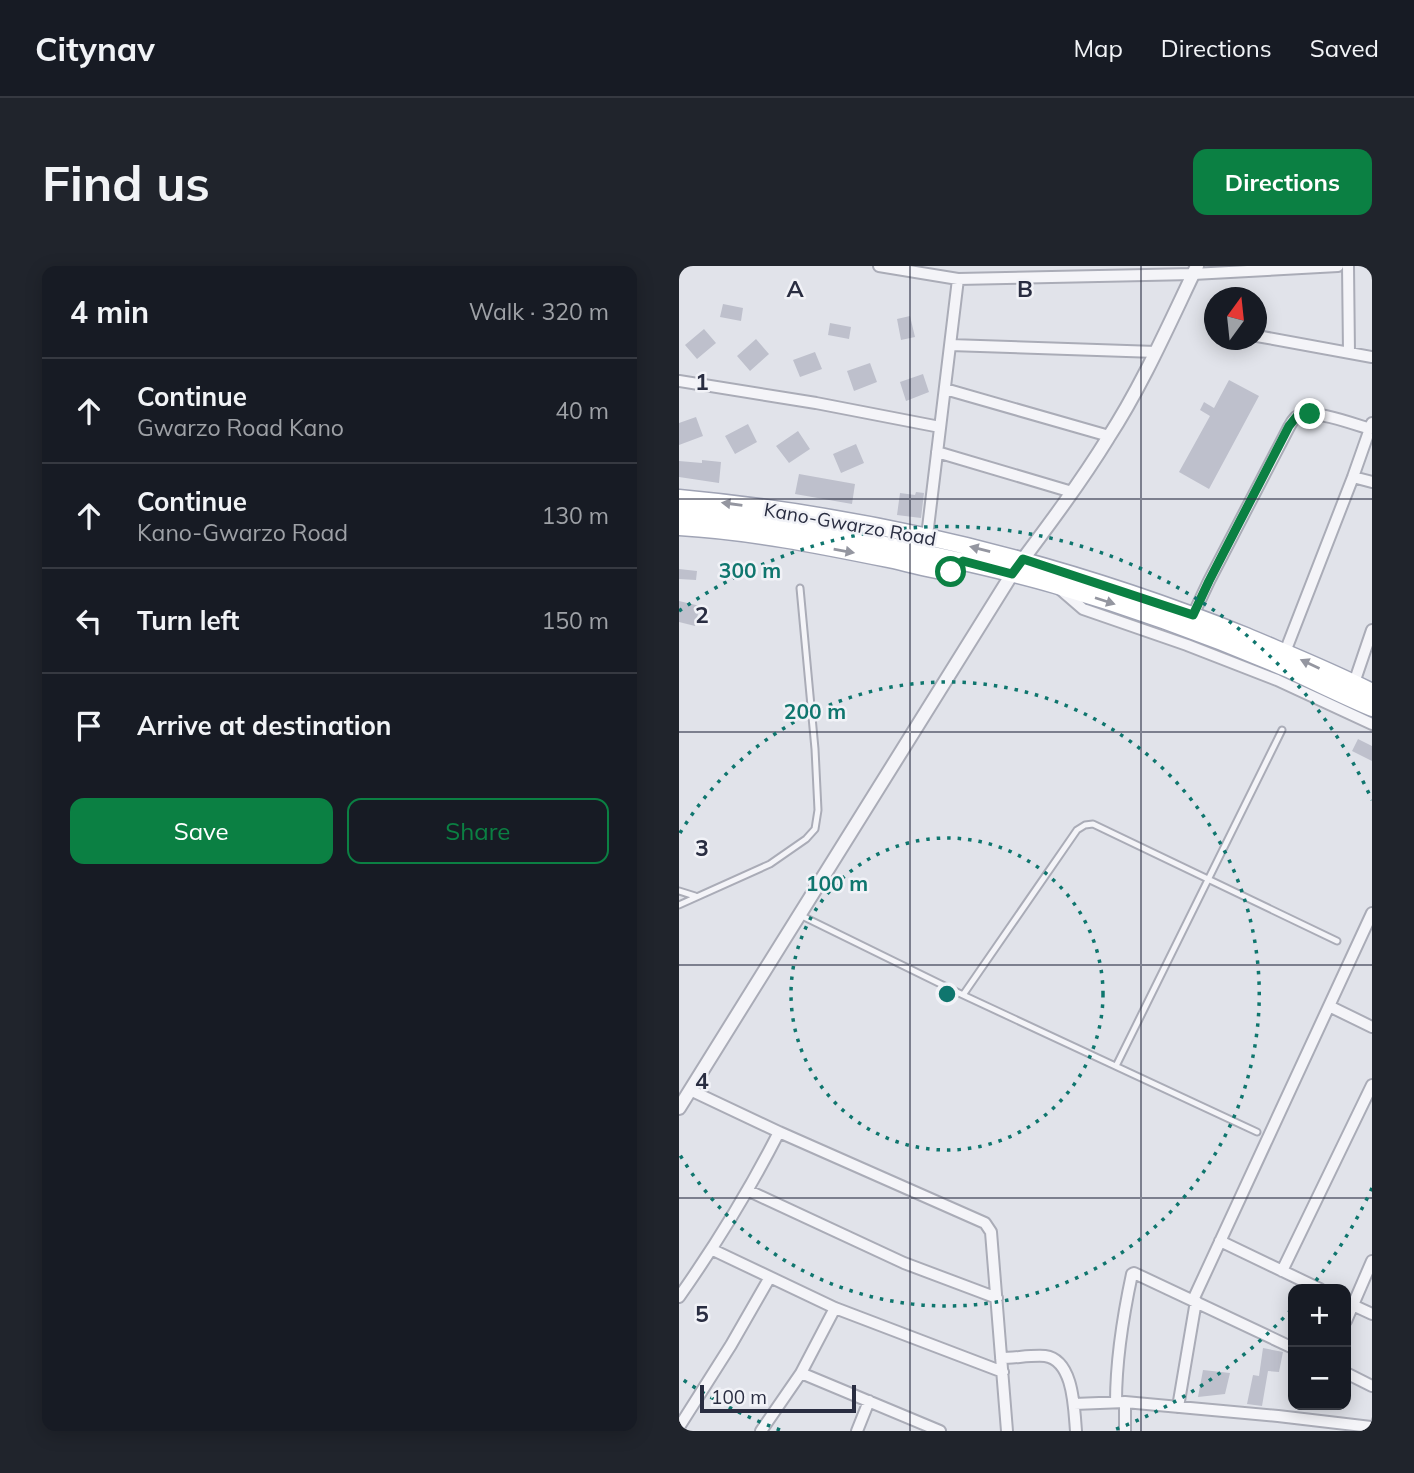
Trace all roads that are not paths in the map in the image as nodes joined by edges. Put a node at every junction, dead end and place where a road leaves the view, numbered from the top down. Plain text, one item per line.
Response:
1 (879, 266) edge
2 (1338, 266) edge
3 (1348, 266) edge
4 (1195, 270) edge
5 (958, 279) junction
6 (1267, 338) edge
7 (950, 345) junction
8 (1156, 352) junction
9 (1349, 352) junction
10 (1372, 357) edge
11 (679, 382) edge
12 (945, 389) junction
13 (1371, 426) edge
14 (940, 427) junction
15 (1109, 436) junction
16 (937, 452) junction
17 (1353, 477) junction
18 (1372, 482) edge
19 (1072, 492) junction
20 (679, 498) edge
21 (679, 513) edge
22 (679, 527) edge
23 (774, 531) junction
24 (927, 536) junction
25 (1023, 559) junction
26 (1012, 574) junction
27 (1053, 584) junction
28 (800, 587) dead end
29 (1193, 615) junction
30 (1372, 630) edge
31 (1285, 652) junction
32 (1354, 683) junction
33 (1372, 692) edge
34 (1372, 708) edge
35 (1372, 724) edge
36 (1282, 730) dead end
37 (1207, 879) junction
38 (679, 893) edge
39 (695, 896) junction
40 (679, 903) edge
41 (1372, 913) edge
42 (800, 915) junction
43 (1337, 941) dead end
44 (963, 995) junction
45 (1329, 1006) junction
46 (1372, 1027) edge
47 (1116, 1066) junction
48 (1372, 1085) edge
49 (690, 1090) junction
50 (679, 1108) edge
51 (779, 1132) junction
52 (1257, 1132) dead end
53 (749, 1191) junction
54 (1220, 1241) junction
55 (713, 1250) junction
56 (1372, 1261) edge
57 (1282, 1271) junction
58 (770, 1277) junction
59 (1309, 1284) edge
60 (679, 1297) edge
61 (997, 1298) junction
62 (1351, 1299) edge
63 (1194, 1300) junction
64 (1351, 1304) edge
65 (835, 1308) junction
66 (1372, 1314) edge
67 (1291, 1347) edge
68 (1002, 1358) junction
69 (801, 1373) junction
70 (1003, 1373) junction
71 (1351, 1376) edge
72 (1372, 1386) edge
73 (869, 1401) junction
74 (1120, 1402) junction
75 (1074, 1404) junction
76 (1178, 1407) junction
77 (679, 1427) edge
78 (1371, 1427) edge
79 (761, 1431) edge
80 (857, 1431) edge
81 (939, 1431) edge
82 (1007, 1431) edge
83 (1076, 1431) edge
84 (1125, 1431) edge

1 - 5 street
2 - 4 street
3 - 9 street
4 - 5 street
4 - 8 street
5 - 7 street
6 - 9 street
7 - 8 street
7 - 12 street
8 - 15 street
9 - 10 street
11 - 14 street
12 - 14 street
12 - 15 street
13 - 17 street
13 - 29 street
14 - 16 street
15 - 19 street
16 - 19 street
16 - 24 street
17 - 18 street
17 - 31 street
19 - 25 street
24 -> 20 main road, Kano-Gwarzo Road
21 - 23 main road
22 - 23 main road
23 -> 26 main road
25 -> 24 main road, Kano-Gwarzo Road
25 - 26 street
25 - 29 main road, Kano-Gwarzo Road
26 - 27 main road
26 - 42 street
27 -> 34 main road
27 - 35 street
28 - 39 lane
29 - 31 main road, Kano-Gwarzo Road
30 - 32 street
32 -> 31 main road, Kano-Gwarzo Road
32 - 33 main road, Kano-Gwarzo Road
36 - 37 lane
37 - 43 lane
37 - 44 lane
37 - 47 lane
38 - 39 lane
38 - 40 lane
39 - 40 lane
41 - 45 street
42 - 44 lane
42 - 49 street
44 - 47 lane
45 - 46 street
45 - 54 street
47 - 52 lane
48 - 57 street
49 - 50 street
49 - 51 street
51 - 53 street
51 - 61 street
53 - 55 street
53 - 61 street
54 - 57 street
54 - 63 street
55 - 58 street
55 - 60 street
56 - 62 street
57 - 59 street
58 - 65 street
58 - 77 street
61 - 68 street
63 - 67 street
63 - 74 street
63 - 76 street
64 - 66 street
65 - 69 street
65 - 70 street
68 - 70 street
68 - 75 street
69 - 73 street
69 - 79 street
70 - 82 street
71 - 72 street
73 - 80 street
73 - 81 street
74 - 75 street
74 - 76 street
74 - 84 street
75 - 83 street
76 - 78 street

